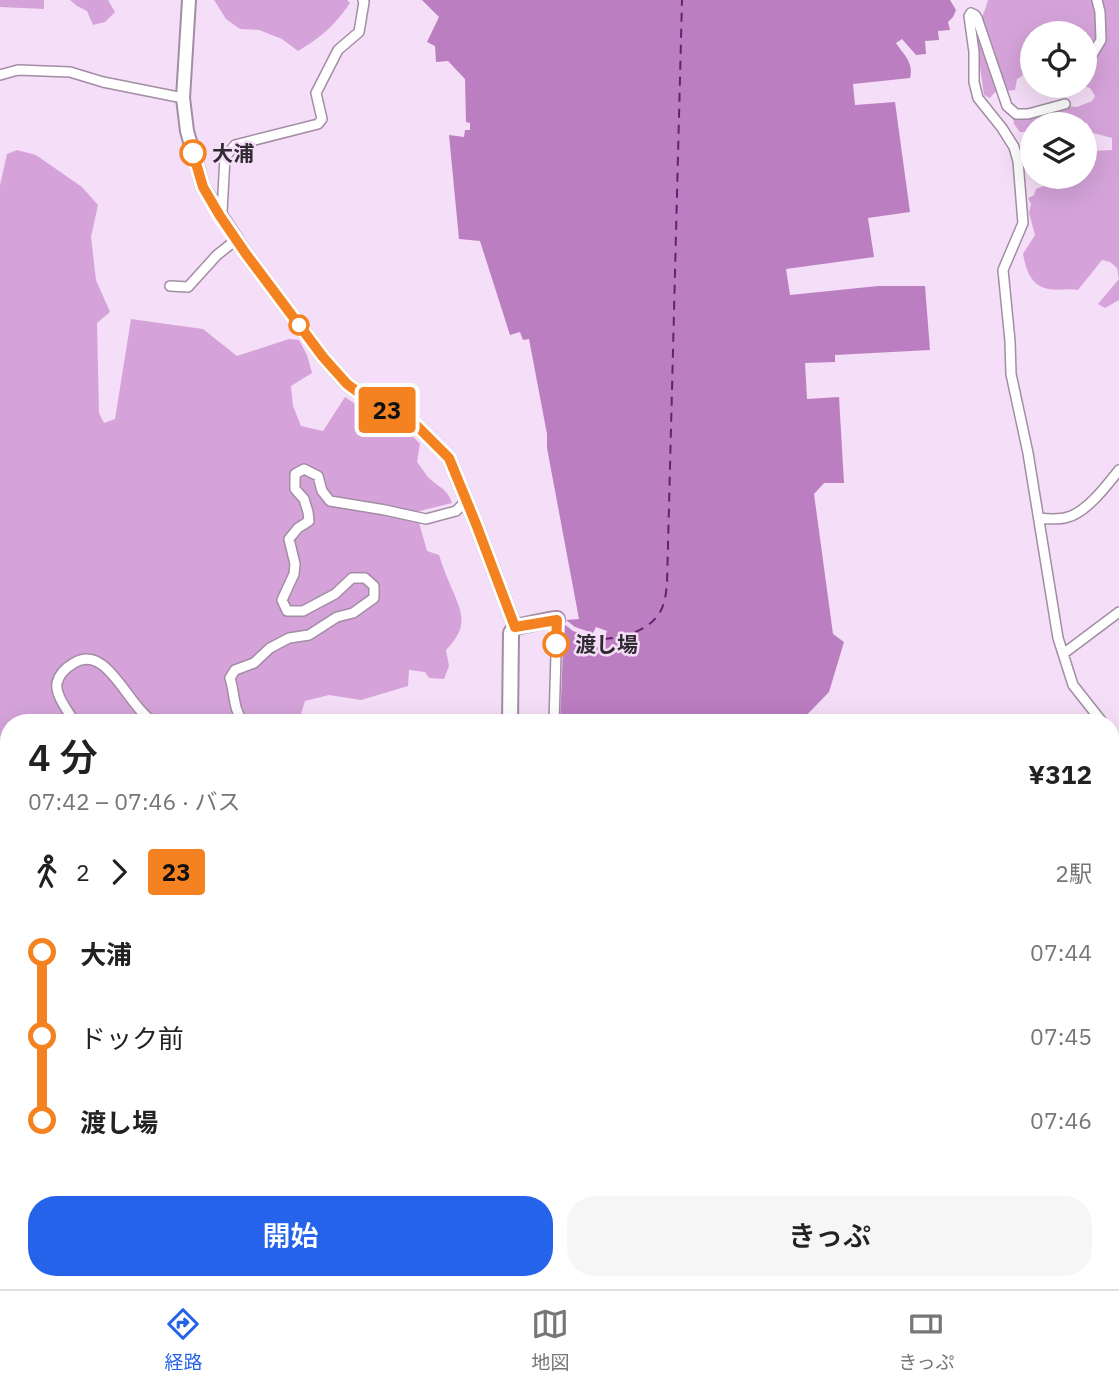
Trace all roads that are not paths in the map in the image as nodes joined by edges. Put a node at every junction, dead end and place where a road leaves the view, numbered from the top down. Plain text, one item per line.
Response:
1 (189, 0) edge
2 (363, 0) edge
3 (1097, 0) edge
4 (1097, 47) edge
5 (0, 75) edge
6 (183, 98) junction
7 (1065, 104) dead end
8 (220, 216) junction
9 (236, 240) junction
10 (170, 286) dead end
11 (1119, 471) edge
12 (467, 500) junction
13 (1039, 518) junction
14 (1119, 612) edge
15 (557, 620) joint
16 (515, 627) junction
17 (1063, 654) junction
18 (70, 714) edge
19 (144, 714) edge
20 (237, 714) edge
21 (510, 714) edge
22 (554, 714) edge
23 (1097, 714) edge

1 - 6 main road
2 - 8 street
3 - 4 street
5 - 6 street
6 - 8 main road
7 - 13 street
8 - 9 main road
9 - 10 street
9 - 12 main road
11 - 13 street
12 - 16 main road
12 - 20 street
13 - 17 street
14 - 17 street
15 - 16 highway
15 - 22 street
16 - 21 highway
17 - 23 street
18 - 19 street

